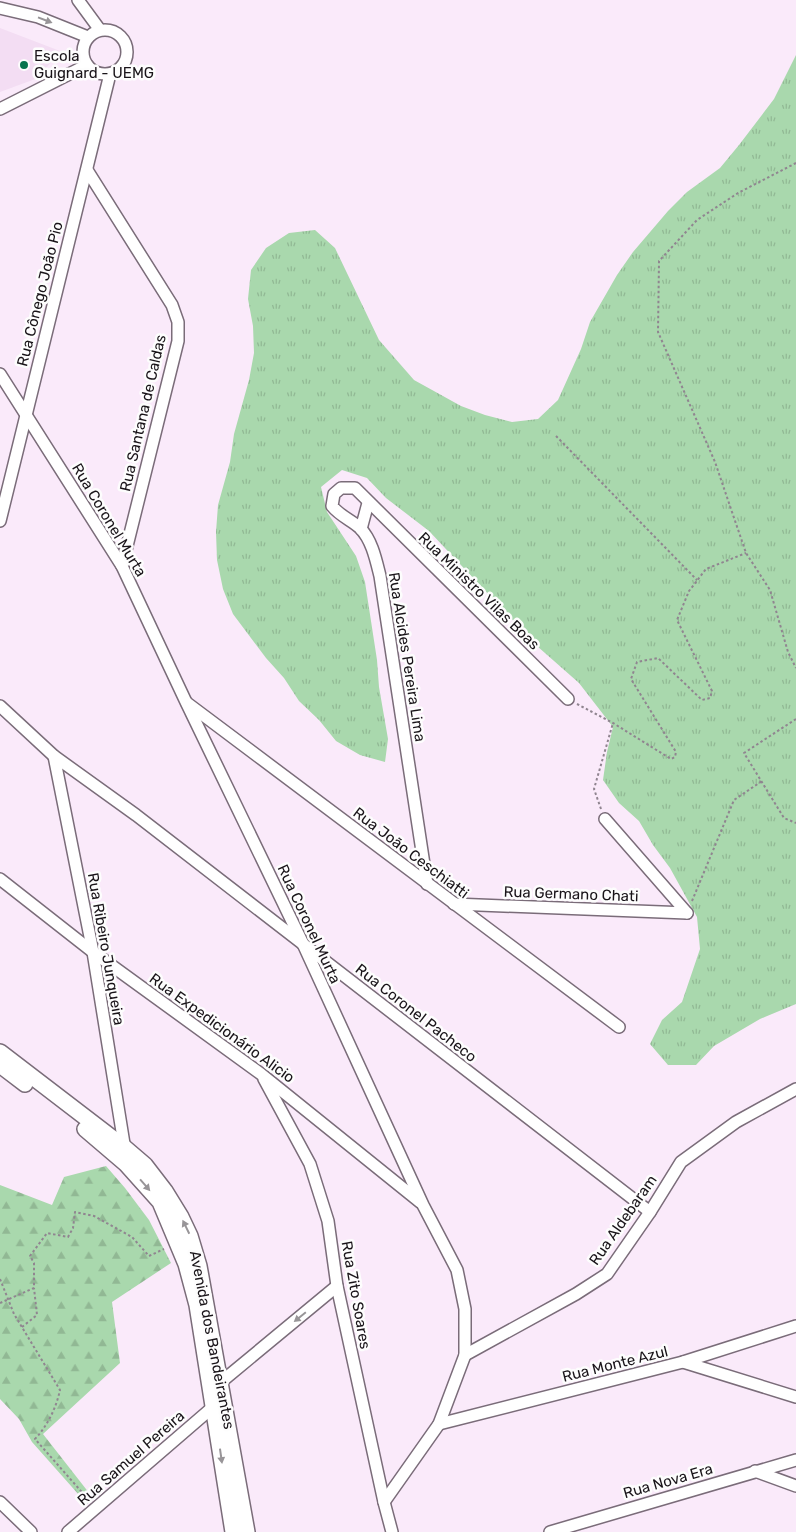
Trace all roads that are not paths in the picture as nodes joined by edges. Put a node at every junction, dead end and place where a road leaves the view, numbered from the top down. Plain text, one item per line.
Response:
1 (78, 0) edge
2 (0, 8) edge
3 (100, 30) junction
4 (88, 37) junction
5 (87, 65) junction
6 (110, 74) junction
7 (0, 110) edge
8 (87, 170) junction
9 (0, 374) edge
10 (25, 414) junction
11 (368, 503) junction
12 (0, 521) edge
13 (361, 529) junction
14 (122, 566) junction
15 (568, 699) road end
16 (186, 702) junction
17 (0, 706) edge
18 (54, 756) junction
19 (605, 819) road end
20 (0, 879) edge
21 (427, 884) junction
22 (454, 904) junction
23 (304, 946) junction
24 (93, 952) junction
25 (619, 1027) dead end
26 (0, 1052) edge
27 (0, 1065) edge
28 (261, 1074) junction
29 (796, 1089) edge
30 (124, 1147) junction
31 (126, 1164) junction
32 (423, 1205) junction
33 (650, 1212) junction
34 (337, 1286) junction
35 (796, 1326) edge
36 (464, 1355) junction
37 (683, 1362) junction
38 (220, 1382) junction
39 (796, 1397) edge
40 (213, 1407) junction
41 (440, 1424) junction
42 (796, 1460) edge
43 (755, 1471) junction
44 (796, 1486) edge
45 (0, 1502) edge
46 (384, 1502) junction
47 (31, 1532) edge
48 (68, 1532) edge
49 (233, 1532) edge
50 (247, 1532) edge
51 (392, 1532) edge
52 (550, 1532) edge

1 - 3 street
2 -> 4 street
3 - 4 street
3 - 6 street
4 - 5 street
5 - 6 street
5 - 7 street
6 - 8 street, Rua Cônego João Pio
8 - 10 street, Rua Cônego João Pio
8 - 14 street, Rua Santana de Caldas
9 - 10 street, Rua Coronel Murta
10 - 12 street, Rua Cônego João Pio
10 - 14 street, Rua Coronel Murta
11 - 13 street
11 - 13 street, Rua Alcides Pereira Lima
11 - 15 street, Rua Ministro Vilas Boas
13 - 21 street, Rua Alcides Pereira Lima
14 - 16 street, Rua Coronel Murta
16 - 21 street, Rua João Ceschiatti
16 - 23 street, Rua Coronel Murta
17 - 18 street, Rua Coronel Pacheco
18 - 23 street, Rua Coronel Pacheco
18 - 24 street, Rua Ribeiro Junqueira
19 - 22 street, Rua Germano Chati
20 - 24 street, Rua Expedicionário Alicio
21 - 22 street, Rua João Ceschiatti
22 - 25 street, Rua João Ceschiatti
23 - 32 street, Rua Coronel Murta
23 - 33 street, Rua Coronel Pacheco
24 - 28 street, Rua Expedicionário Alicio
24 - 30 street, Rua Ribeiro Junqueira
26 - 30 street, Avenida dos Bandeirantes
27 - 31 street, Avenida dos Bandeirantes
28 - 32 street, Rua Expedicionário Alicio
28 - 34 street, Rua Zito Soares
29 - 33 street, Rua Aldebaram
30 - 31 street, Rua Ribeiro Junqueira
38 -> 30 street, Avenida dos Bandeirantes
31 -> 40 street, Avenida dos Bandeirantes
32 - 36 street, Rua Coronel Murta
33 - 36 street, Rua Aldebaram
34 -> 38 street
34 - 46 street, Rua Zito Soares
35 - 37 street, Rua Monte Azul
36 - 41 street, Rua Coronel Murta
37 - 39 street
37 - 41 street, Rua Monte Azul
38 - 50 street, Avenida dos Bandeirantes
40 - 48 street, Rua Samuel Pereira
40 -> 49 street, Avenida dos Bandeirantes
41 - 46 street, Rua Coronel Murta
42 - 43 street, Rua Nova Era
43 - 44 street
43 - 52 street, Rua Nova Era
45 - 47 street
46 - 51 street, Rua Zito Soares

